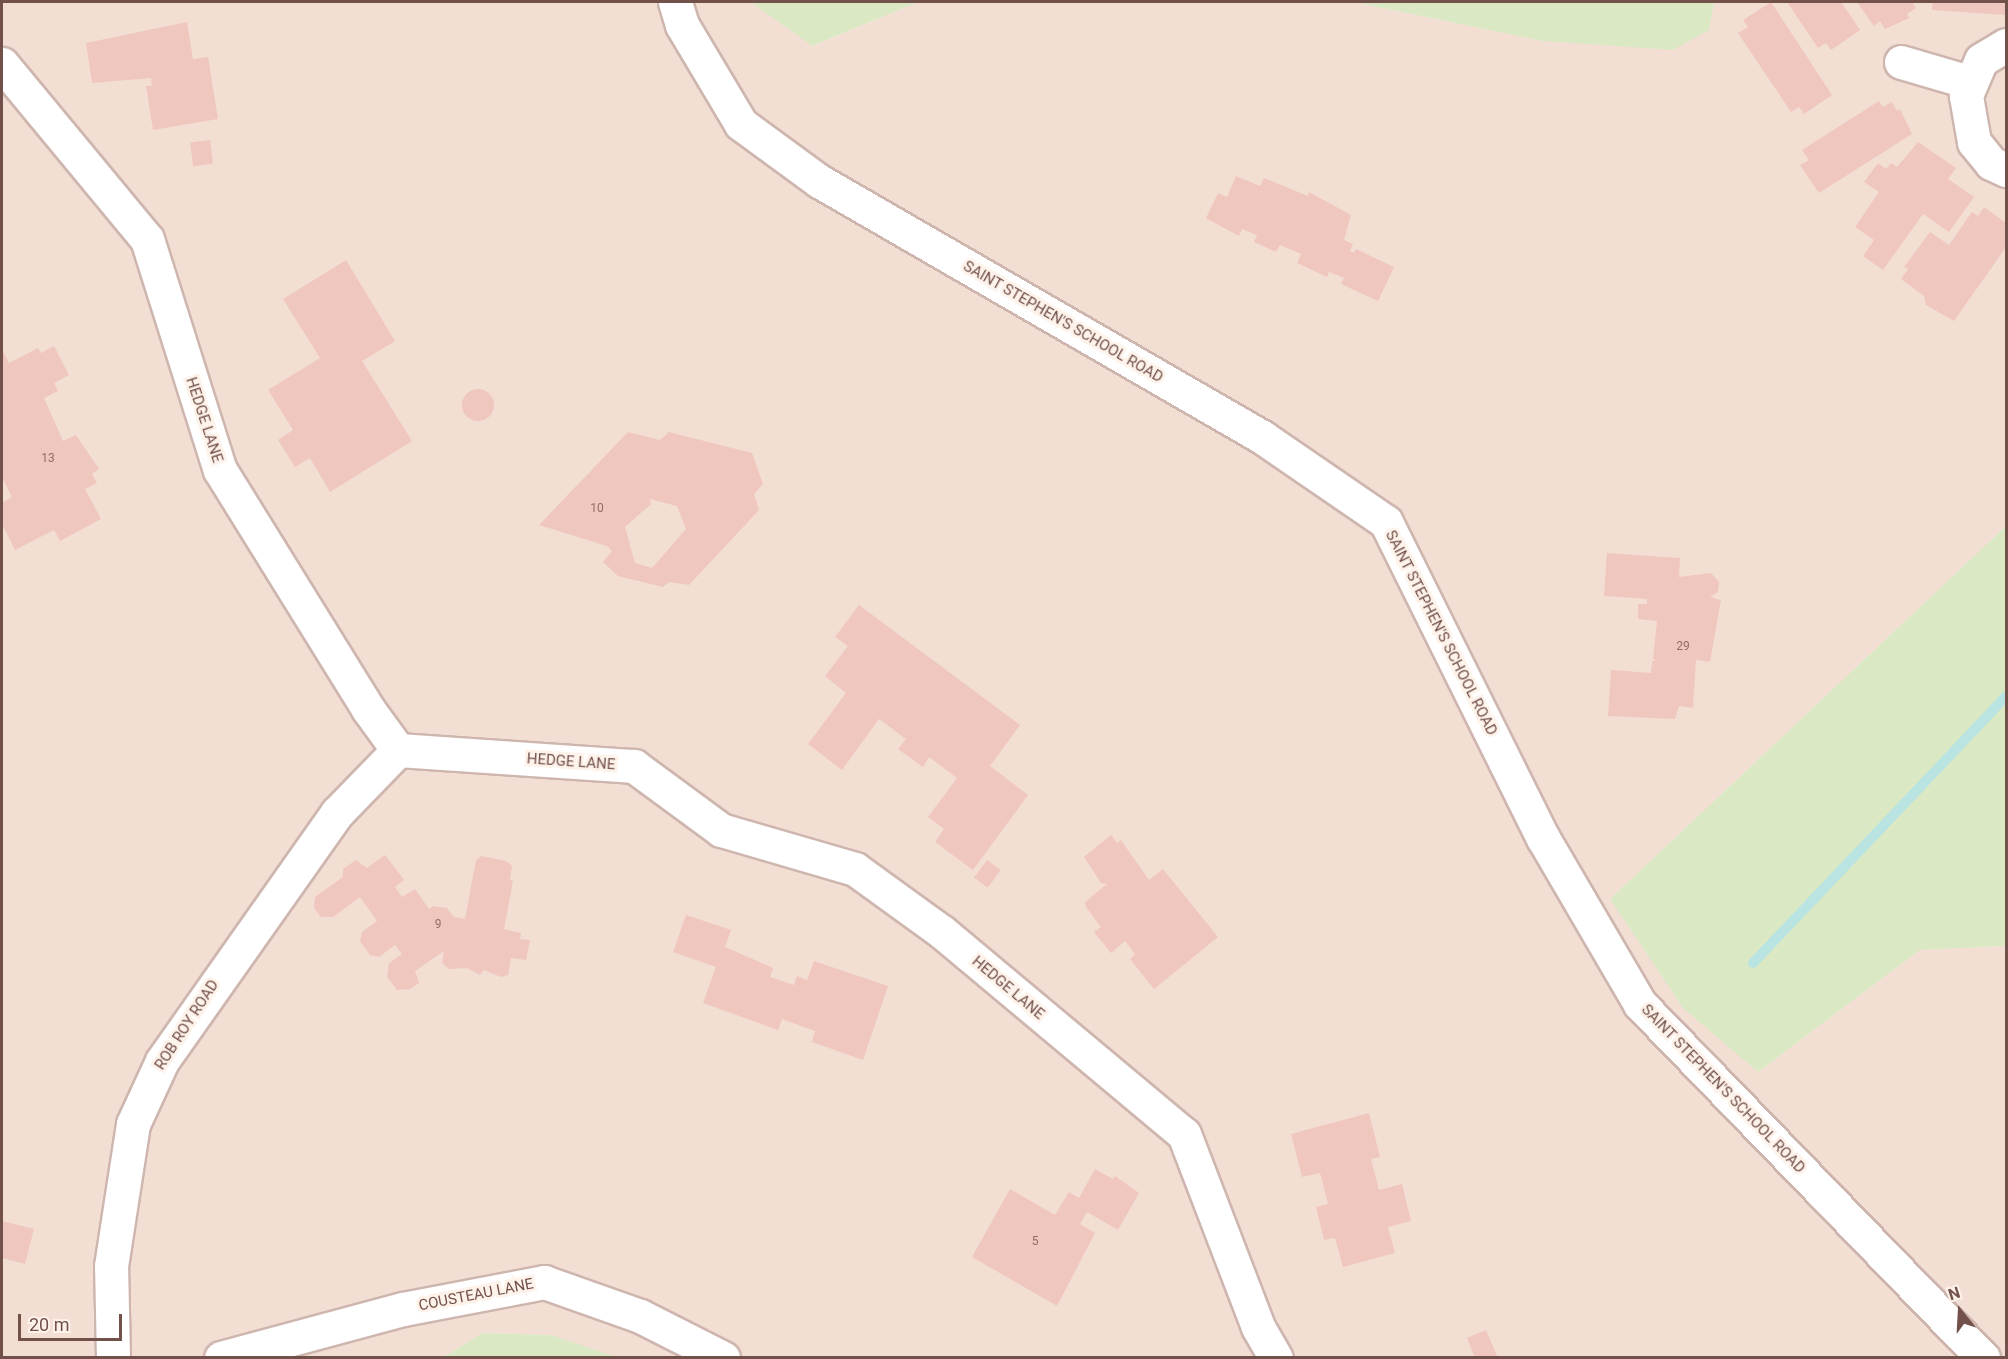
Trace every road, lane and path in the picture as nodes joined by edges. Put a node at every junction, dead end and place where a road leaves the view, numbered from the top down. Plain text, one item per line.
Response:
1 (675, 2) edge
2 (2007, 45) edge
3 (1901, 62) dead end
4 (2, 64) edge
5 (1969, 82) junction
6 (2007, 170) edge
7 (398, 750) junction
8 (113, 1358) edge
9 (220, 1358) edge
10 (723, 1358) edge
11 (1276, 1358) edge
12 (1983, 1358) edge

1 - 12 street, SAINT STEPHEN'S SCHOOL ROAD
2 - 5 street
3 - 5 street
4 - 7 street, HEDGE LANE
5 - 6 street
7 - 8 street, ROB ROY ROAD
7 - 11 street, HEDGE LANE
9 - 10 street, COUSTEAU LANE

